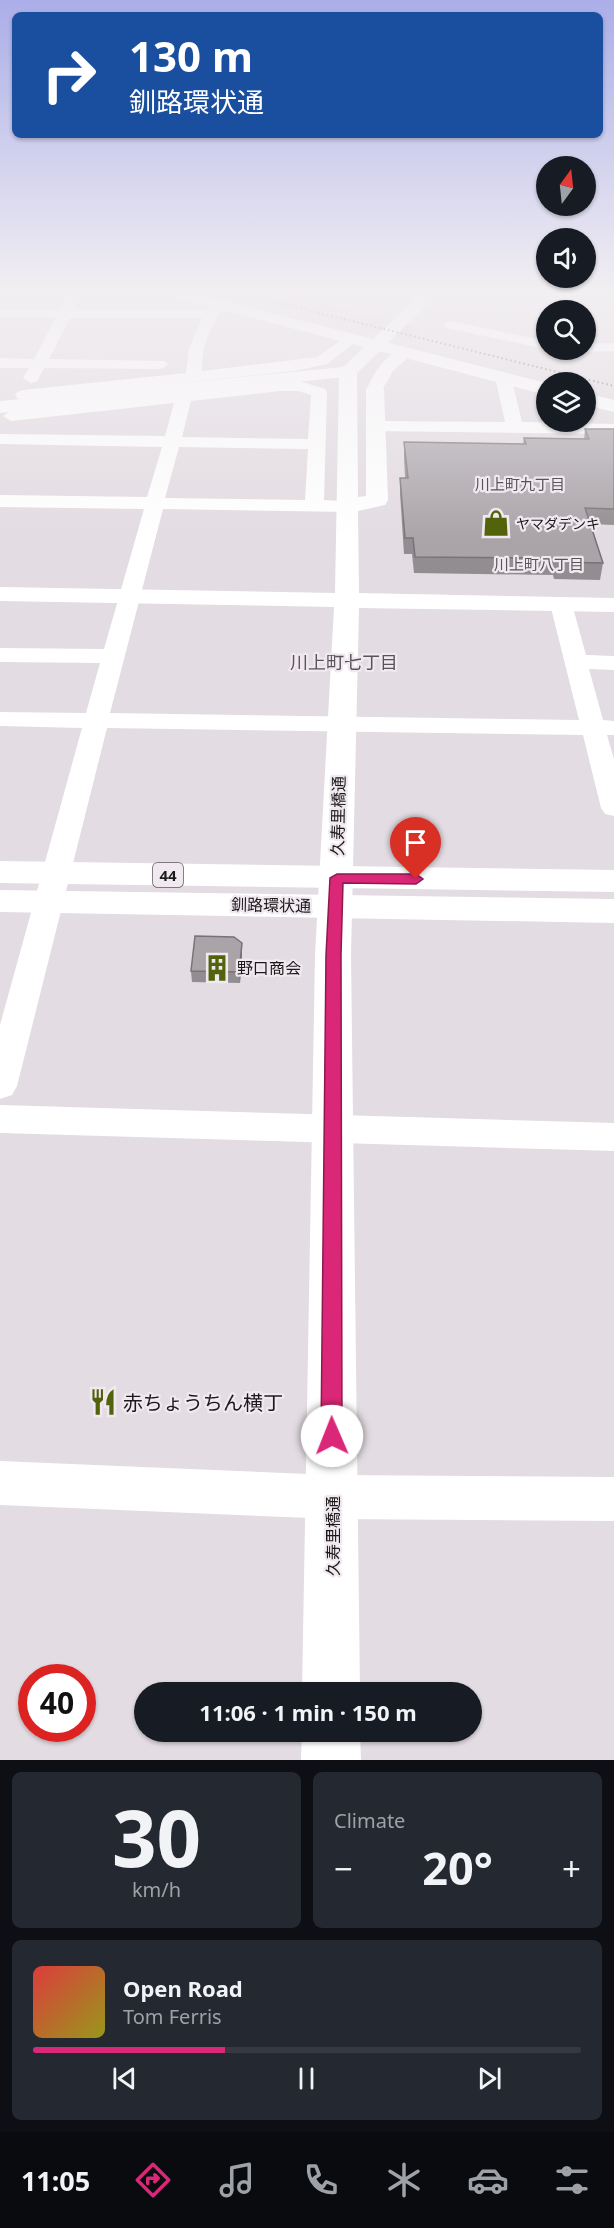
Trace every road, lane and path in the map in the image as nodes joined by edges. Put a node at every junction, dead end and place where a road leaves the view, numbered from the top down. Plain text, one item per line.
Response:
1 (31, 374) edge
2 (138, 374) edge
3 (192, 374) edge
4 (234, 374) edge
5 (319, 374) edge
6 (348, 374) edge
7 (381, 374) edge
8 (489, 374) edge
9 (503, 378) junction
10 (190, 380) junction
11 (536, 386) edge
12 (375, 388) joint
13 (596, 402) edge
14 (12, 406) edge
15 (614, 406) edge
16 (376, 426) junction
17 (515, 427) junction
18 (614, 429) edge
19 (0, 437) edge
20 (170, 442) junction
21 (316, 444) junction
22 (0, 501) edge
23 (155, 503) junction
24 (314, 506) junction
25 (349, 506) junction
26 (0, 594) edge
27 (129, 596) junction
28 (347, 601) junction
29 (561, 604) junction
30 (614, 605) edge
31 (0, 655) edge
32 (113, 656) junction
33 (577, 662) junction
34 (614, 663) edge
35 (0, 719) edge
36 (96, 720) junction
37 (342, 722) junction
38 (604, 728) edge
39 (614, 808) edge
40 (0, 872) edge
41 (614, 881) edge
42 (53, 887) junction
43 (336, 892) junction
44 (0, 901) edge
45 (614, 911) edge
46 (0, 1086) edge
47 (0, 1119) edge
48 (334, 1129) junction
49 (614, 1137) edge
50 (0, 1484) edge
51 (334, 1497) junction
52 (614, 1499) edge
53 (331, 1682) edge
54 (331, 1742) edge
55 (331, 1760) edge

1 - 14 street
2 - 10 street
3 - 10 street
4 - 10 street
5 - 14 main road
6 - 25 main road, 久寿里橋通
7 - 12 street
8 - 9 main road
9 - 11 main road
9 - 17 street
10 - 14 street
10 - 14 street
10 - 20 street
10 - 21 street
12 - 16 main road
13 - 15 main road
14 - 19 street
16 - 17 street
16 - 25 main road
17 - 18 street
19 - 20 street
20 - 21 street
20 - 23 street
21 - 24 street
22 - 23 street
23 - 24 street
23 - 27 street
24 - 25 street
25 - 28 main road, 久寿里橋通
26 - 27 main road
27 - 28 main road
27 - 32 street
28 - 29 main road
28 - 37 main road, 久寿里橋通
29 - 30 main road
29 - 33 street
31 - 32 street
32 - 36 street
33 - 34 street
33 - 38 street
35 - 36 street
36 - 37 street
36 - 42 street
37 - 38 street
37 - 43 main road, 久寿里橋通
38 - 39 street
40 - 42 main road, 釧路環状通 / 44
41 - 43 main road, 釧路環状通 / 44
42 - 43 main road, 釧路環状通 / 44
42 - 44 main road, 釧路環状通 / 44
42 - 46 street
43 - 45 main road, 釧路環状通 / 44
43 - 48 main road, 久寿里橋通
47 - 48 street
48 - 49 street
48 - 51 main road, 久寿里橋通
50 - 51 street
51 - 52 street
51 - 53 main road, 久寿里橋通
54 - 55 main road

